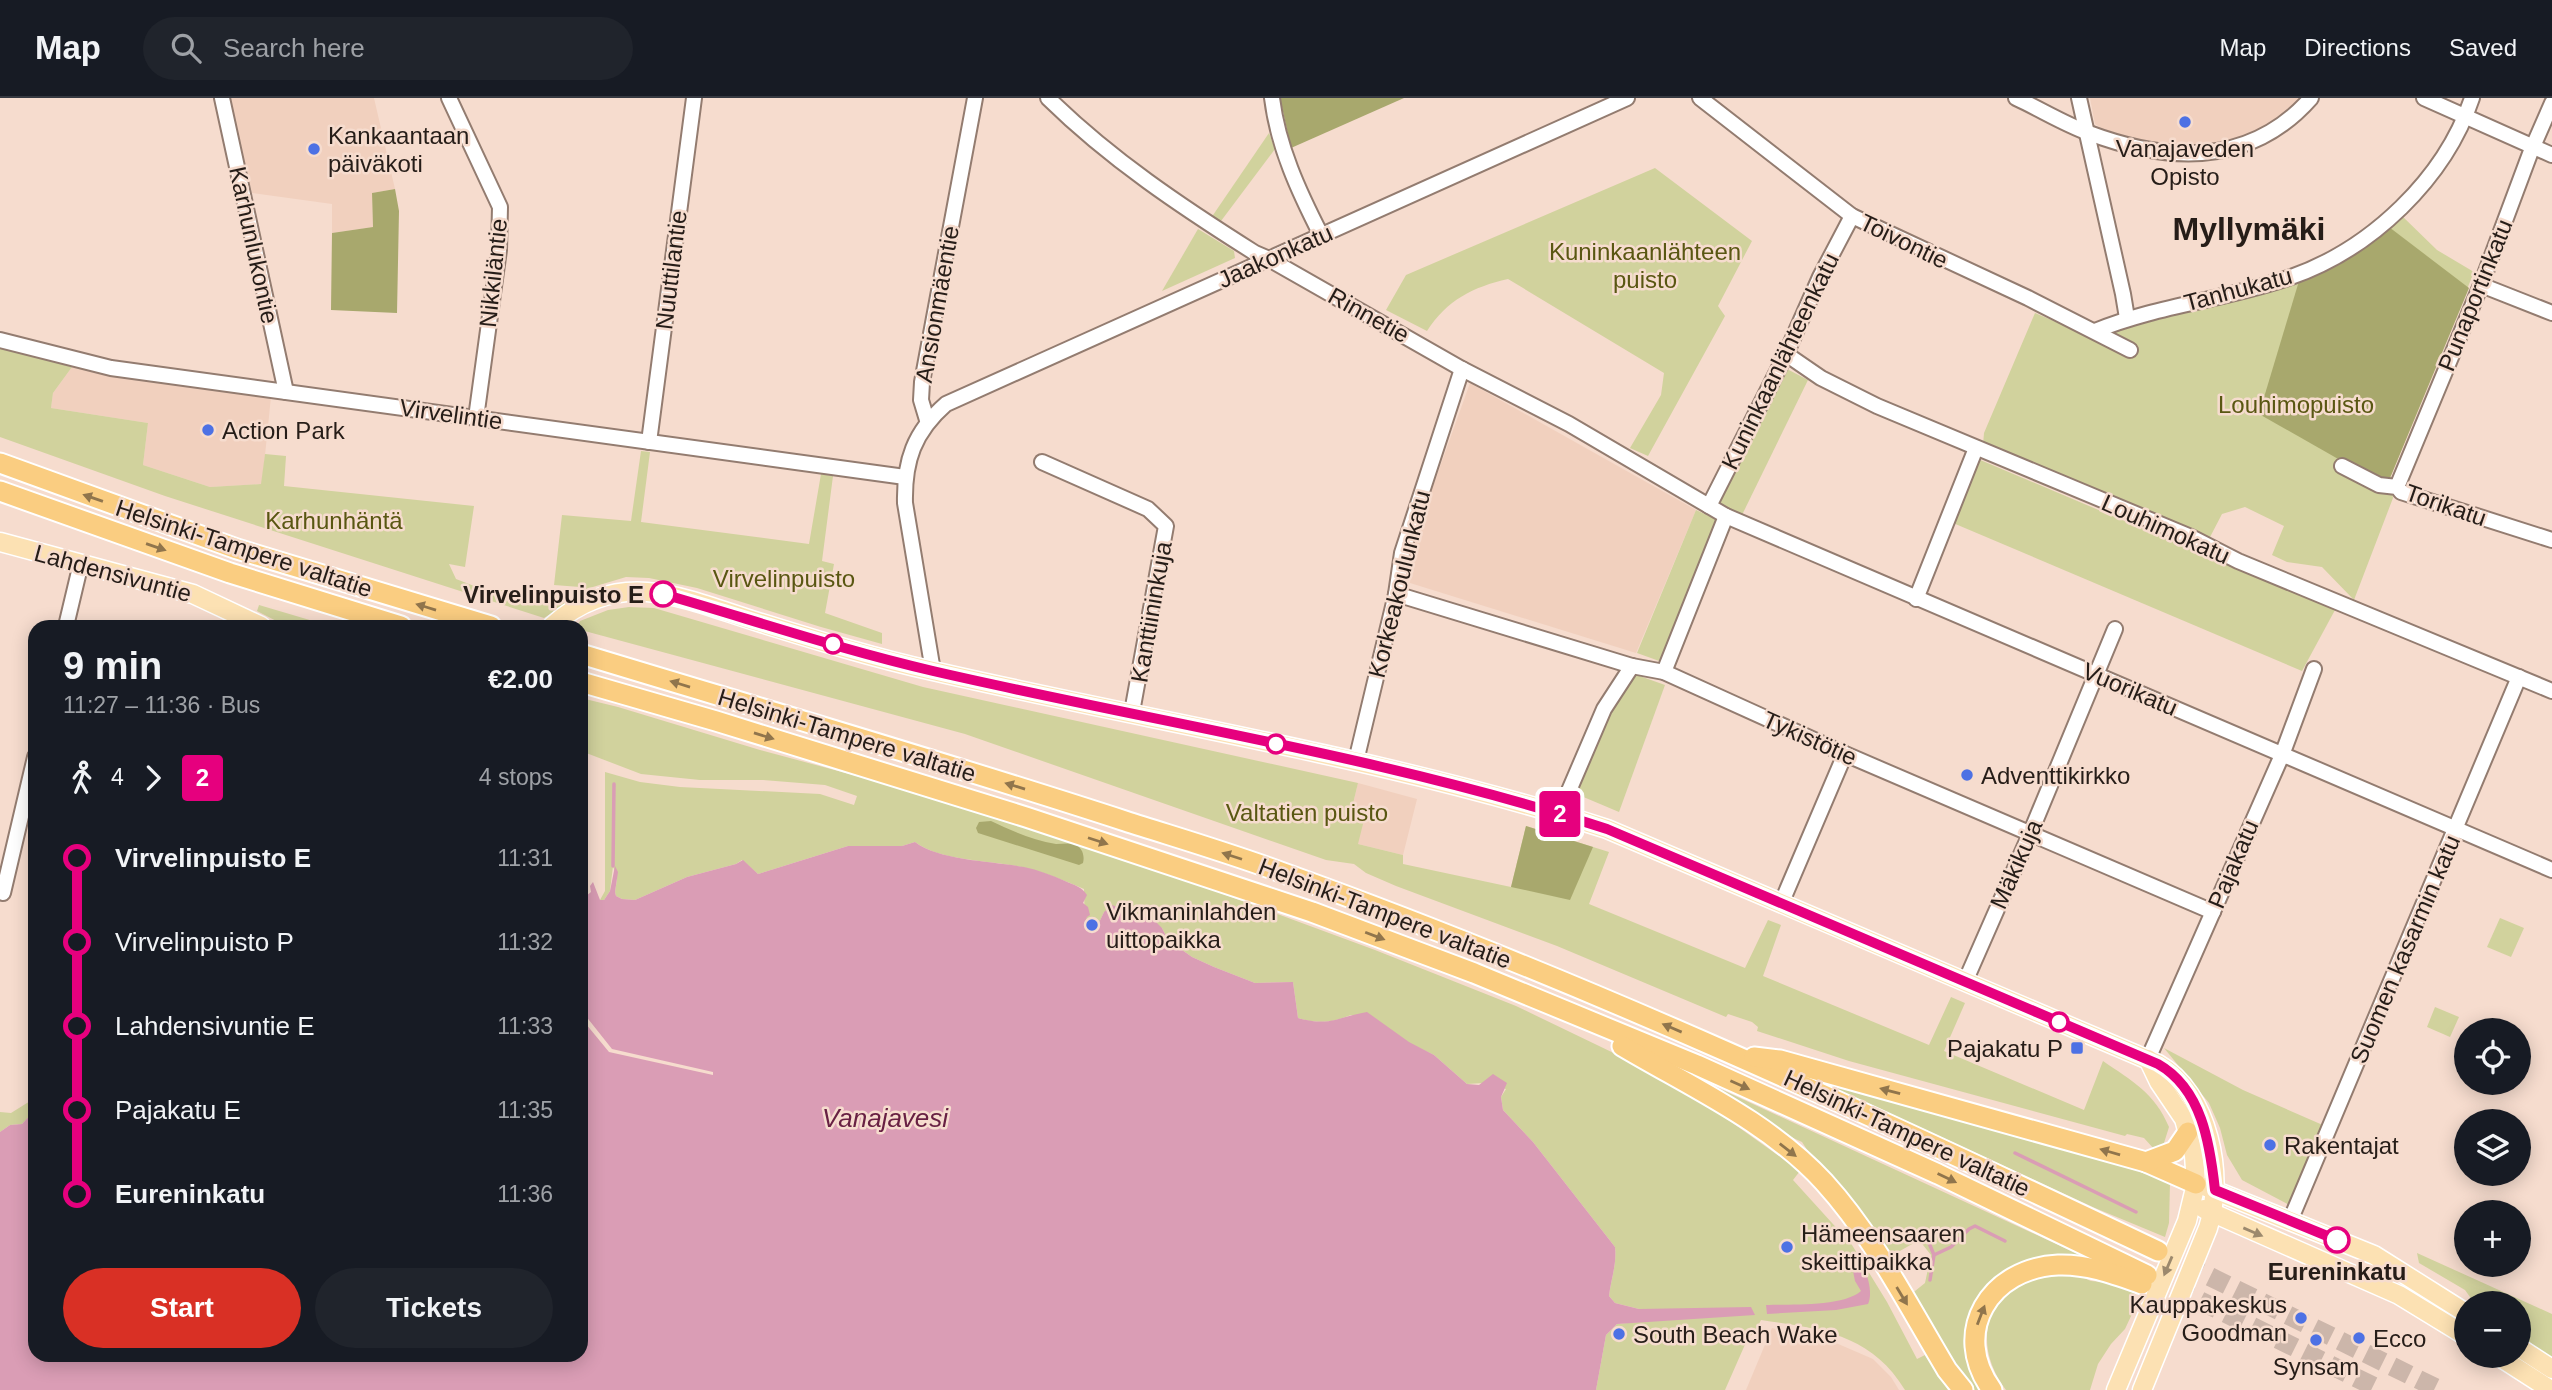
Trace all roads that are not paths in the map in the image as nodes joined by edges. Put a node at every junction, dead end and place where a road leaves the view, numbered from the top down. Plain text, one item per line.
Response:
1 (222, 98) edge
2 (449, 98) edge
3 (694, 98) edge
4 (975, 98) edge
5 (1048, 98) edge
6 (1272, 98) edge
7 (1627, 98) edge
8 (1700, 98) edge
9 (2016, 98) edge
10 (2079, 98) edge
11 (2311, 98) edge
12 (2424, 98) edge
13 (2472, 98) edge
14 (2552, 103) edge
15 (2466, 116) junction
16 (2087, 133) junction
17 (2533, 147) junction
18 (2552, 155) edge
19 (1853, 216) junction
20 (1321, 235) junction
21 (1269, 259) junction
22 (2481, 285) junction
23 (2552, 313) edge
24 (2127, 318) junction
25 (2095, 331) junction
26 (0, 340) edge
27 (2130, 350) dead end
28 (1786, 354) junction
29 (1462, 369) junction
30 (286, 392) junction
31 (476, 418) junction
32 (927, 420) junction
33 (649, 442) junction
34 (1976, 448) junction
35 (1042, 461) dead end
36 (0, 463) edge
37 (2342, 467) dead end
38 (905, 477) junction
39 (2397, 487) junction
40 (0, 491) edge
41 (1709, 506) junction
42 (1726, 516) junction
43 (2552, 540) edge
44 (0, 542) edge
45 (81, 563) junction
46 (1396, 594) junction
47 (1916, 598) junction
48 (67, 620) edge
49 (244, 620) edge
50 (382, 620) edge
51 (471, 620) edge
52 (560, 620) edge
53 (2115, 629) dead end
54 (588, 656) edge
55 (1632, 666) junction
56 (2314, 668) dead end
57 (933, 671) junction
58 (1664, 672) junction
59 (2096, 674) junction
60 (2519, 677) junction
61 (588, 684) edge
62 (2552, 691) edge
63 (1132, 712) junction
64 (1845, 754) junction
65 (2282, 755) junction
66 (1356, 761) junction
67 (28, 787) edge
68 (1559, 814) junction
69 (2456, 829) junction
70 (2031, 834) junction
71 (2552, 870) edge
72 (3, 893) dead end
73 (1782, 904) junction
74 (2213, 912) junction
75 (1965, 982) junction
76 (1586, 1021) junction
77 (1735, 1054) junction
78 (2148, 1059) junction
79 (2188, 1132) junction
80 (2146, 1162) junction
81 (2201, 1192) junction
82 (2213, 1215) junction
83 (2290, 1221) junction
84 (2158, 1251) tunnel mouth
85 (2454, 1305) edge
86 (2454, 1329) edge
87 (2531, 1355) edge
88 (2517, 1368) edge
89 (2552, 1369) edge
90 (1963, 1390) edge
91 (1992, 1390) edge
92 (2116, 1390) edge
93 (2142, 1390) edge
94 (2551, 1390) edge

1 - 30 street, Karhunlukontie
2 - 31 street, Nikkiläntie
3 - 33 street, Nuuttilantie
4 - 32 street, Ansionmäentie
5 - 21 street, Rinnetie
6 - 20 street
7 - 20 street, Jaakonkatu
8 - 19 street, Toivontie
9 - 16 street
10 - 16 street
11 - 16 street
12 - 15 street
13 - 15 street, Tanhukatu
14 - 17 street, Punaportinkatu
15 - 17 street
15 - 24 street, Tanhukatu
16 - 24 street
17 - 18 street
17 - 22 street, Punaportinkatu
19 - 25 street, Toivontie
19 - 28 street, Kuninkaanlähteenkatu
20 - 21 street, Jaakonkatu
21 - 29 street, Rinnetie
21 - 32 street, Jaakonkatu
22 - 23 street
22 - 39 street, Punaportinkatu
24 - 25 street, Tanhukatu
25 - 27 street, Toivontie
26 - 30 street, Virvelintie
28 - 34 street, Louhimokatu
28 - 41 street, Kuninkaanlähteenkatu
29 - 41 street, Rinnetie
29 - 46 street, Korkeakoulunkatu
30 - 31 street, Virvelintie
31 - 33 street, Virvelintie
32 - 38 street
33 - 38 street, Virvelintie
34 - 47 street
34 - 60 street, Louhimokatu
35 - 63 street, Kanttiininkuja
51 -> 36 highway, Helsinki-Tampere valtatie
37 - 39 street, Torikatu
38 - 57 street
39 - 43 street, Torikatu
40 -> 50 highway, Helsinki-Tampere valtatie
41 - 42 street, Vuorikatu
42 - 47 street, Vuorikatu
42 - 58 street
44 - 45 main road, Lahdensivuntie
45 - 48 street
45 - 49 main road, Lahdensivuntie
46 - 55 street, Tykistötie
46 - 66 street, Korkeakoulunkatu
47 - 59 street, Vuorikatu
52 - 57 main road
53 - 59 street, Mäkikuja
77 -> 54 highway, Helsinki-Tampere valtatie
55 - 58 street, Tykistötie
55 - 68 street
56 - 65 street, Pajakatu
57 - 63 main road
58 - 64 street, Tykistötie
59 - 65 street, Vuorikatu
59 - 70 street, Mäkikuja
60 - 62 street, Louhimokatu
60 - 69 street, Suomen kasarmin katu
61 -> 76 highway, Helsinki-Tampere valtatie
63 - 66 main road
64 - 70 street, Tykistötie
64 - 73 street
65 - 69 street, Vuorikatu
65 - 74 street, Pajakatu
66 - 68 main road
67 - 72 street
68 - 73 main road
69 - 71 street, Vuorikatu
69 - 83 street, Suomen kasarmin katu
70 - 74 street, Tykistötie
70 - 75 street, Mäkikuja
73 - 75 main road
74 - 78 street, Pajakatu
75 - 78 main road
76 -> 90 highway
76 - 91 highway, Helsinki-Tampere valtatie
80 -> 77 highway
77 - 84 highway, Helsinki-Tampere valtatie
78 - 79 main road
78 - 81 main road
79 - 80 highway
79 - 81 main road
80 - 81 highway
81 - 82 main road
81 - 83 main road
81 -> 92 main road
82 -> 86 main road
82 - 93 main road
83 - 85 main road
87 - 89 main road
88 - 94 main road

